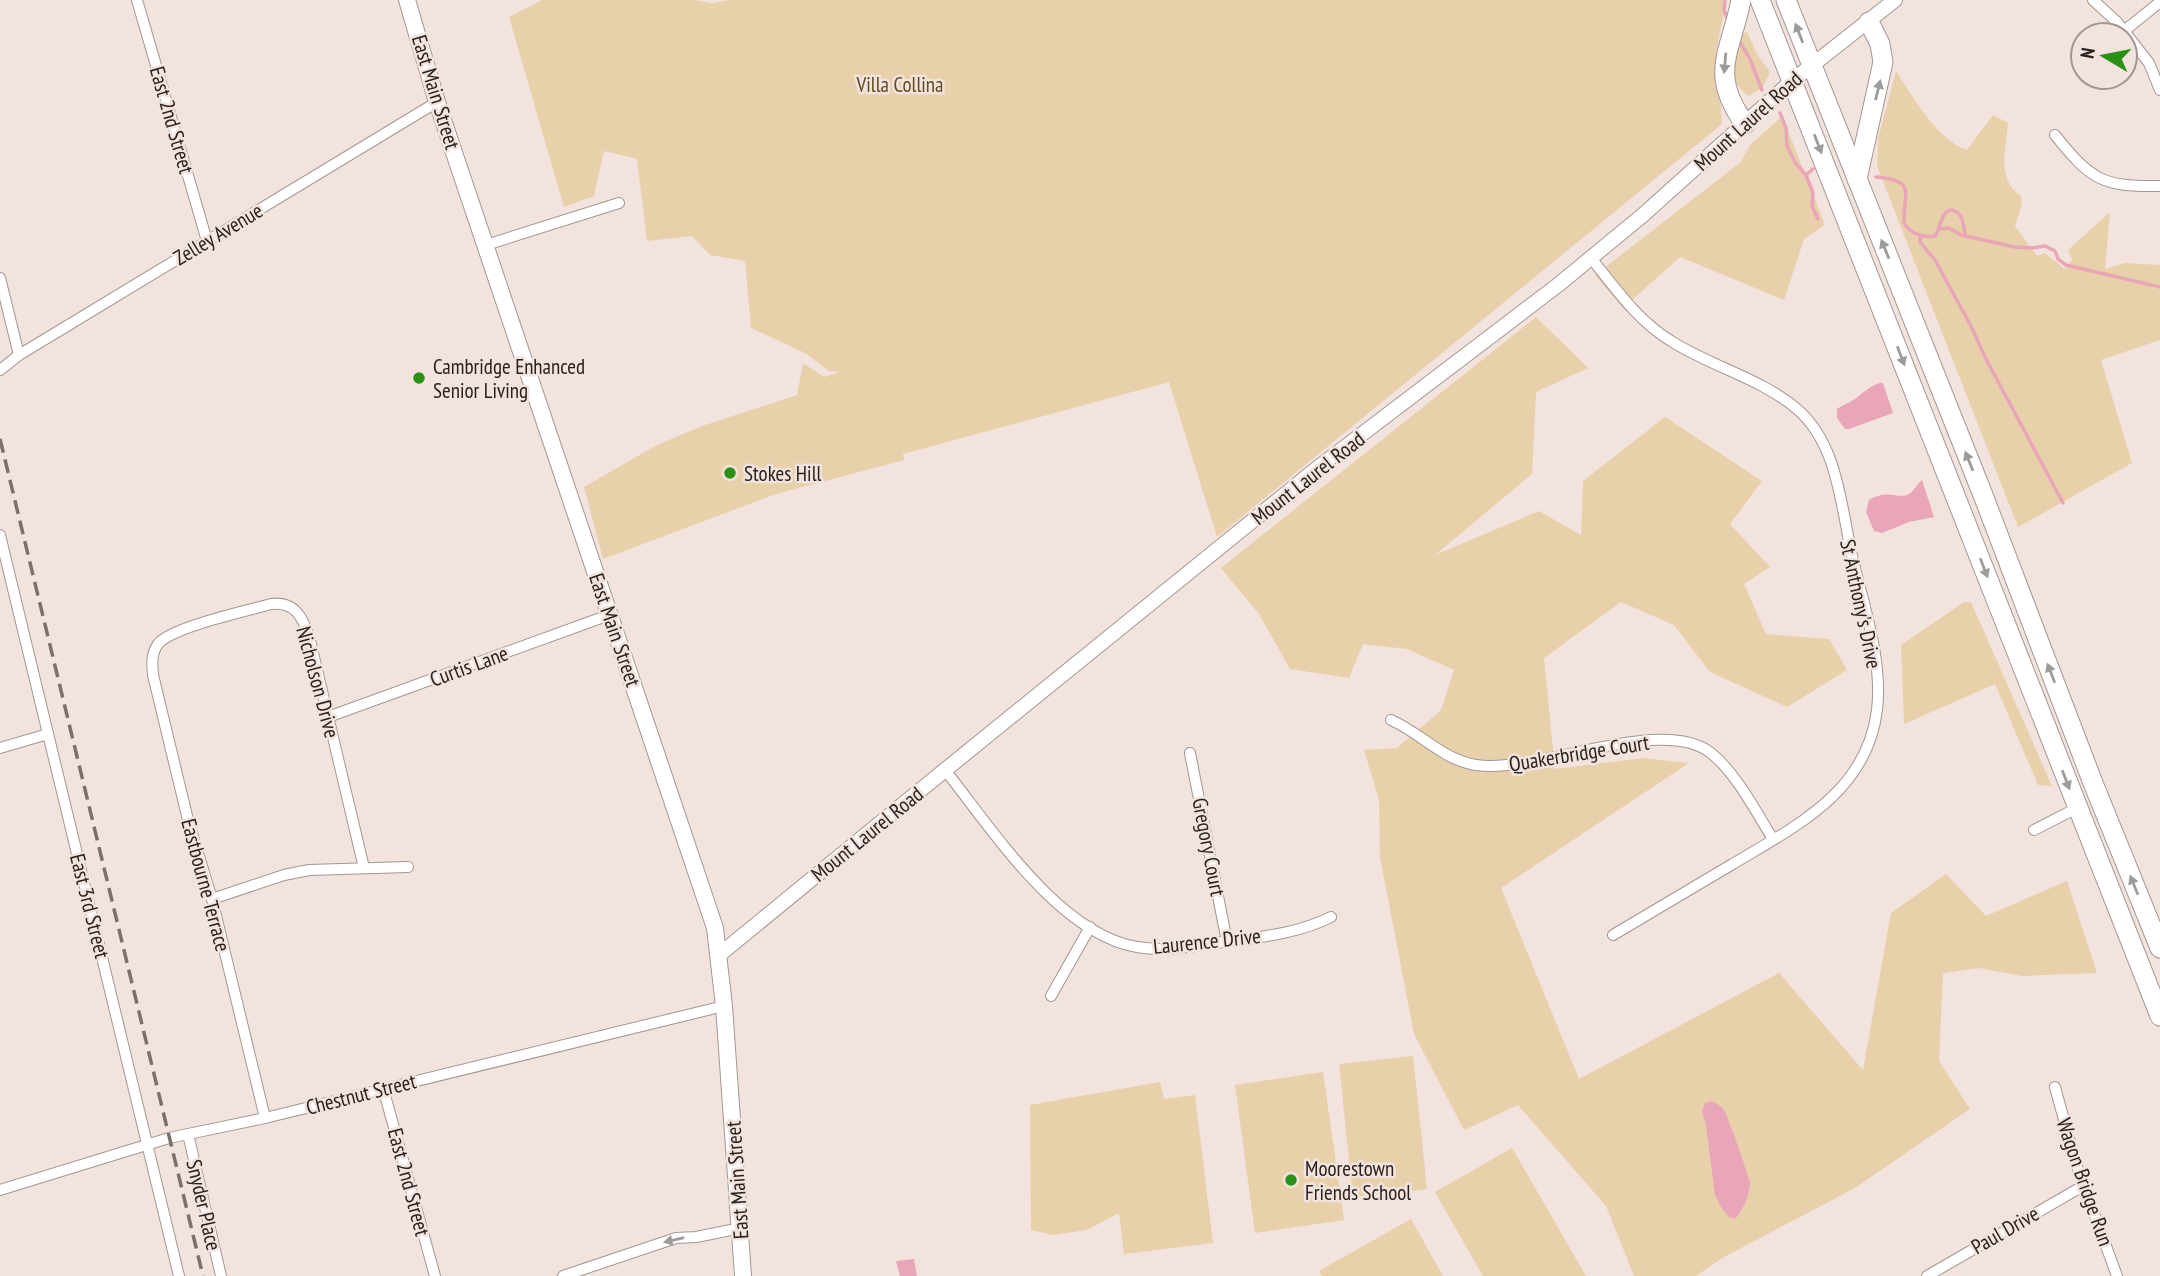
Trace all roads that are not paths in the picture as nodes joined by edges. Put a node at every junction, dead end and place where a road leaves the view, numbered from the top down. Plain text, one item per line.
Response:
1 (138, 0) edge
2 (407, 0) edge
3 (1741, 0) edge
4 (1760, 0) edge
5 (1786, 0) edge
6 (1895, 0) edge
7 (2093, 0) edge
8 (2160, 2) edge
9 (2114, 21) edge
10 (2136, 21) edge
11 (1869, 22) junction
12 (2139, 50) edge
13 (1812, 66) junction
14 (1793, 81) junction
15 (2160, 90) edge
16 (437, 102) junction
17 (1745, 124) junction
18 (2055, 135) dead end
19 (1857, 180) junction
20 (2160, 186) edge
21 (619, 203) dead end
22 (207, 241) junction
23 (486, 245) junction
24 (1591, 258) junction
25 (0, 278) edge
26 (19, 355) junction
27 (0, 370) edge
28 (0, 535) edge
29 (609, 615) junction
30 (153, 653) joint
31 (328, 717) junction
32 (1391, 720) dead end
33 (48, 734) junction
34 (0, 748) edge
35 (1190, 753) dead end
36 (945, 770) junction
37 (2077, 808) junction
38 (2035, 831) dead end
39 (1773, 839) junction
40 (408, 867) dead end
41 (364, 868) junction
42 (212, 899) junction
43 (1331, 917) dead end
44 (1090, 927) junction
45 (1613, 935) dead end
46 (1227, 942) junction
47 (2160, 948) edge
48 (719, 955) junction
49 (1051, 996) dead end
50 (724, 1006) junction
51 (2160, 1016) edge
52 (2055, 1087) dead end
53 (383, 1088) junction
54 (265, 1118) junction
55 (188, 1134) junction
56 (147, 1145) junction
57 (2083, 1186) junction
58 (0, 1190) edge
59 (741, 1228) junction
60 (179, 1276) edge
61 (221, 1276) edge
62 (435, 1276) edge
63 (563, 1276) edge
64 (743, 1276) edge
65 (1927, 1276) edge
66 (2117, 1276) edge

1 - 22 street, East 2nd Street
2 - 16 main road, East Main Street
3 -> 17 highway
4 - 14 highway
13 -> 5 highway
6 - 11 main road, Mount Laurel Road
7 - 9 street
8 - 10 street
11 - 13 main road, Mount Laurel Road
19 -> 11 highway
12 - 15 street
13 - 14 main road, Mount Laurel Road
13 - 19 highway
14 - 17 main road, Mount Laurel Road
14 -> 37 highway
16 - 22 street, Zelley Avenue
16 - 23 main road, East Main Street
17 - 24 main road, Mount Laurel Road
18 - 20 street
47 -> 19 highway
21 - 23 street
22 - 26 street, Zelley Avenue
23 - 29 main road, East Main Street
24 - 36 main road, Mount Laurel Road
24 - 39 street, St Anthony's Drive
25 - 26 street
26 - 27 street, Zelley Avenue
28 - 33 street, East 3rd Street
29 - 31 street, Curtis Lane
29 - 48 main road, East Main Street
30 - 31 street, Nicholson Drive
30 - 42 street, Eastbourne Terrace
31 - 41 street, Nicholson Drive
32 - 39 street, Quakerbridge Court
33 - 34 street
33 - 56 street, East 3rd Street
35 - 46 street, Gregory Court
36 - 44 street, Laurence Drive
36 - 48 main road, Mount Laurel Road
37 - 38 street
37 - 51 highway
39 - 45 street, St Anthony's Drive
40 - 41 street
41 - 42 street
42 - 54 street, Eastbourne Terrace
43 - 46 street, Laurence Drive
44 - 46 street, Laurence Drive
44 - 49 street
48 - 50 main road, East Main Street
50 - 53 street, Chestnut Street
50 - 59 main road, East Main Street
52 - 57 street, Wagon Bridge Run
53 - 54 street, Chestnut Street
53 - 62 street, East 2nd Street
54 - 55 street, Chestnut Street
55 - 56 street, Chestnut Street
55 - 61 street, Snyder Place
56 - 58 street, Chestnut Street
56 - 60 street, East 3rd Street
57 - 65 street, Paul Drive
57 - 66 street, Wagon Bridge Run
59 -> 63 street
59 - 64 main road, East Main Street

